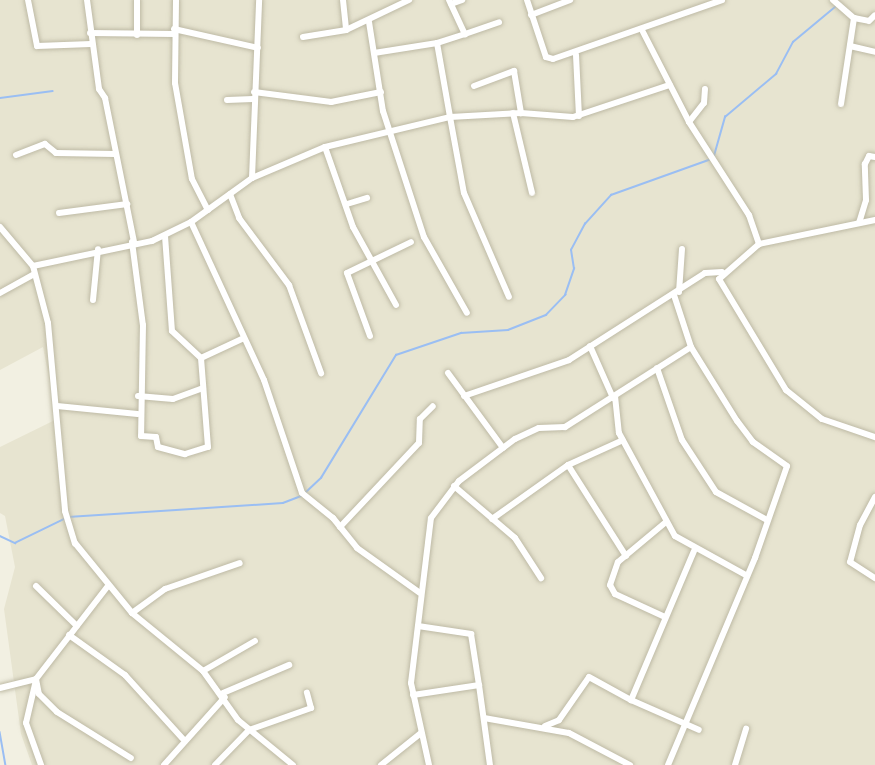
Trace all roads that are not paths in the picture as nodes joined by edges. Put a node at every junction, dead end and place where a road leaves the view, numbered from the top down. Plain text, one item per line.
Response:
1 (27, 0) edge
2 (87, 0) edge
3 (137, 0) edge
4 (176, 0) edge
5 (259, 0) edge
6 (343, 0) edge
7 (409, 0) edge
8 (462, 0) edge
9 (527, 0) edge
10 (570, 0) edge
11 (722, 0) edge
12 (833, 0) edge
13 (450, 2) edge
14 (710, 3) edge
15 (531, 15) junction
16 (875, 15) edge
17 (857, 19) junction
18 (369, 22) junction
19 (499, 22) dead end
20 (346, 30) junction
21 (175, 31) junction
22 (643, 32) junction
23 (90, 33) junction
24 (465, 34) junction
25 (136, 35) junction
26 (303, 37) dead end
27 (437, 43) junction
28 (91, 44) junction
29 (850, 46) junction
30 (258, 48) junction
31 (875, 51) edge
32 (375, 53) junction
33 (576, 55) junction
34 (670, 85) junction
35 (474, 86) dead end
36 (705, 89) dead end
37 (381, 92) junction
38 (254, 96) junction
39 (227, 100) dead end
40 (841, 104) dead end
41 (521, 113) junction
42 (513, 114) junction
43 (579, 116) junction
44 (450, 117) junction
45 (689, 122) junction
46 (388, 129) junction
47 (325, 147) junction
48 (115, 154) junction
49 (16, 155) dead end
50 (875, 157) edge
51 (252, 178) junction
52 (532, 193) dead end
53 (230, 194) junction
54 (367, 198) dead end
55 (127, 204) junction
56 (346, 204) junction
57 (208, 210) junction
58 (59, 213) dead end
59 (875, 220) edge
60 (191, 222) junction
61 (859, 223) junction
62 (0, 227) edge
63 (165, 236) junction
64 (133, 242) junction
65 (411, 242) dead end
66 (759, 244) junction
67 (98, 249) junction
68 (682, 249) dead end
69 (371, 260) junction
70 (33, 266) junction
71 (722, 272) junction
72 (33, 275) junction
73 (0, 293) edge
74 (676, 294) junction
75 (509, 297) dead end
76 (93, 300) dead end
77 (396, 305) dead end
78 (467, 313) dead end
79 (370, 336) dead end
80 (242, 339) junction
81 (590, 346) junction
82 (690, 347) junction
83 (201, 358) junction
84 (657, 368) junction
85 (321, 373) dead end
86 (448, 373) dead end
87 (202, 388) junction
88 (138, 396) junction
89 (464, 396) junction
90 (614, 397) junction
91 (605, 403) junction
92 (57, 406) junction
93 (433, 406) dead end
94 (613, 409) junction
95 (138, 414) junction
96 (875, 437) edge
97 (623, 440) junction
98 (503, 448) junction
99 (568, 465) junction
100 (454, 486) junction
101 (875, 497) edge
102 (492, 519) junction
103 (767, 520) junction
104 (666, 522) junction
105 (340, 527) junction
106 (694, 551) junction
107 (626, 556) junction
108 (240, 563) dead end
109 (746, 575) junction
110 (541, 578) dead end
111 (875, 578) edge
112 (36, 586) dead end
113 (107, 587) junction
114 (420, 593) junction
115 (132, 613) junction
116 (665, 617) junction
117 (77, 626) junction
118 (418, 626) junction
119 (69, 635) junction
120 (255, 642) dead end
121 (289, 665) dead end
122 (203, 671) junction
123 (36, 679) junction
124 (479, 685) junction
125 (0, 688) edge
126 (307, 693) dead end
127 (224, 695) junction
128 (413, 695) junction
129 (631, 700) junction
130 (484, 718) junction
131 (687, 723) junction
132 (544, 726) junction
133 (746, 729) dead end
134 (249, 730) junction
135 (699, 730) dead end
136 (420, 733) junction
137 (183, 739) junction
138 (131, 758) dead end
139 (629, 764) edge
140 (41, 765) edge
141 (164, 765) edge
142 (215, 765) edge
143 (293, 765) edge
144 (381, 765) edge
145 (429, 765) edge
146 (490, 765) edge
147 (668, 765) edge
148 (735, 765) edge

1 - 28 street
2 - 23 street
3 - 25 street
4 - 21 street
5 - 30 street
6 - 20 street
7 - 18 street
8 - 13 street
9 - 15 street
10 - 15 street
11 - 14 street
12 - 17 street
13 - 24 street
14 - 22 street
15 - 33 street
16 - 17 street
17 - 29 street
18 - 20 street
18 - 32 street
19 - 24 street
20 - 26 street
21 - 25 street
21 - 30 street
21 - 57 street
22 - 33 street
22 - 34 street
23 - 25 street
23 - 28 street
24 - 27 street
27 - 32 street
27 - 44 street
28 - 48 street
29 - 31 street
29 - 40 street
30 - 38 street
32 - 37 street
33 - 43 street
34 - 43 street
34 - 45 street
35 - 41 street
36 - 45 street
37 - 38 street
37 - 46 street
38 - 39 street
38 - 51 street
41 - 42 street
41 - 43 street
42 - 44 street
42 - 52 street
44 - 46 street
44 - 75 street
45 - 66 street
46 - 47 street
46 - 78 street
47 - 51 street
47 - 56 street
48 - 49 street
48 - 55 street
50 - 61 street
51 - 53 street
53 - 57 street
53 - 85 street
54 - 56 street
55 - 58 street
55 - 64 street
56 - 69 street
57 - 60 street
59 - 61 street
60 - 63 street
60 - 80 street
61 - 66 street
62 - 70 street
63 - 64 street
63 - 83 street
64 - 67 street
64 - 88 street
65 - 69 street
66 - 71 street
67 - 70 street
67 - 76 street
68 - 74 street
69 - 77 street
69 - 79 street
70 - 72 street
71 - 74 street
71 - 96 street
72 - 73 street
72 - 92 street
74 - 81 street
74 - 82 street
80 - 83 street
80 - 105 street
81 - 89 street
81 - 90 street
82 - 84 street
82 - 103 street
83 - 87 street
84 - 90 street
84 - 103 street
86 - 89 street
87 - 88 street
87 - 95 street
88 - 95 street
89 - 98 street
90 - 91 street
90 - 94 street
91 - 94 street
91 - 98 street
92 - 95 street
92 - 113 street
93 - 105 street
94 - 97 street
97 - 99 street
97 - 104 street
98 - 100 street
99 - 102 street
99 - 107 street
100 - 102 street
100 - 114 street
101 - 111 street
102 - 110 street
103 - 109 street
104 - 106 street
104 - 107 street
105 - 114 street
106 - 109 street
106 - 116 street
107 - 116 street
108 - 115 street
109 - 131 street
112 - 117 street
113 - 115 street
113 - 117 street
114 - 118 street
115 - 122 street
116 - 129 street
117 - 119 street
118 - 124 street
118 - 128 street
119 - 123 street
119 - 137 street
120 - 122 street
121 - 127 street
122 - 127 street
123 - 125 street
123 - 138 street
123 - 140 street
124 - 128 street
124 - 130 street
126 - 134 street
127 - 134 street
127 - 137 street
128 - 136 street
129 - 131 street
129 - 132 street
130 - 132 street
130 - 146 street
131 - 135 street
131 - 147 street
132 - 139 street
133 - 148 street
134 - 142 street
134 - 143 street
136 - 144 street
136 - 145 street
137 - 141 street

